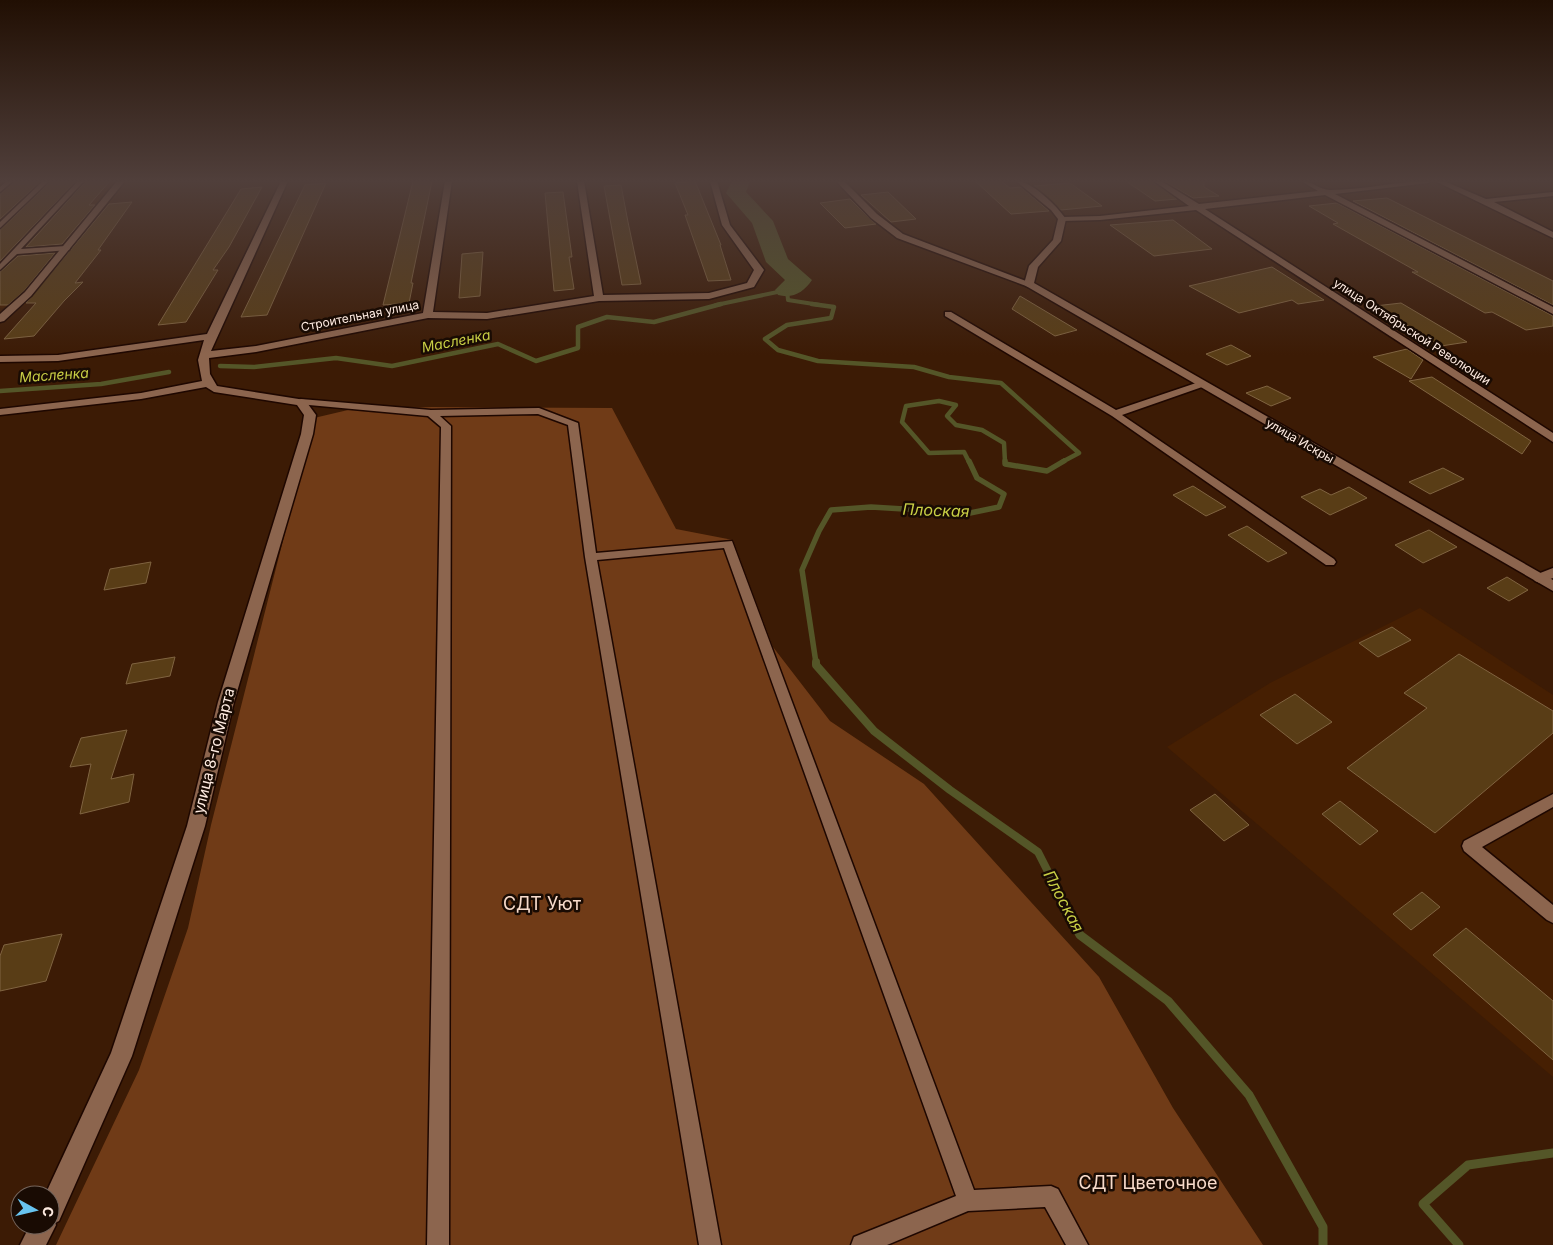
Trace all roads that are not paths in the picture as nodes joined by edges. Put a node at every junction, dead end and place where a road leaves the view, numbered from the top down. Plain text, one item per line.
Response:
1 (27, 239) edge
2 (73, 239) edge
3 (256, 239) edge
4 (439, 239) edge
5 (590, 239) edge
6 (736, 239) edge
7 (908, 239) edge
8 (1057, 239) edge
9 (1246, 239) edge
10 (1416, 239) edge
11 (66, 248) junction
12 (15, 252) junction
13 (0, 268) edge
14 (1029, 284) junction
15 (599, 298) junction
16 (1553, 311) edge
17 (948, 314) dead end
18 (428, 316) junction
19 (0, 319) edge
20 (211, 336) junction
21 (204, 355) junction
22 (0, 359) edge
23 (208, 383) junction
24 (1202, 384) junction
25 (301, 402) junction
26 (0, 412) edge
27 (431, 413) junction
28 (1115, 414) junction
29 (1553, 438) edge
30 (591, 557) junction
31 (1330, 562) dead end
32 (1549, 579) edge
33 (1553, 800) edge
34 (1553, 915) edge
35 (60, 1190) edge
36 (968, 1201) junction
37 (438, 1245) edge
38 (710, 1245) edge
39 (862, 1245) edge
40 (1077, 1245) edge

1 - 12 lane
2 - 11 street
3 - 20 street
4 - 18 street
5 - 15 street
6 - 15 street, Строительная улица
7 - 14 street
8 - 14 street
9 - 29 street, улица Октябрьской Революции
10 - 16 street
11 - 12 lane
11 - 19 street
12 - 13 lane
14 - 24 street, улица Искры
15 - 18 street, Строительная улица
17 - 28 lane
18 - 21 street, Строительная улица
20 - 21 street
20 - 22 street
21 - 23 street
23 - 25 street
23 - 26 street
24 - 28 lane
24 - 32 street, улица Искры
25 - 27 lane
25 - 35 street, улица 8-го Марта
27 - 30 lane
27 - 37 lane
28 - 31 lane
30 - 36 lane
30 - 38 lane
33 - 34 lane
36 - 39 lane
36 - 40 lane

